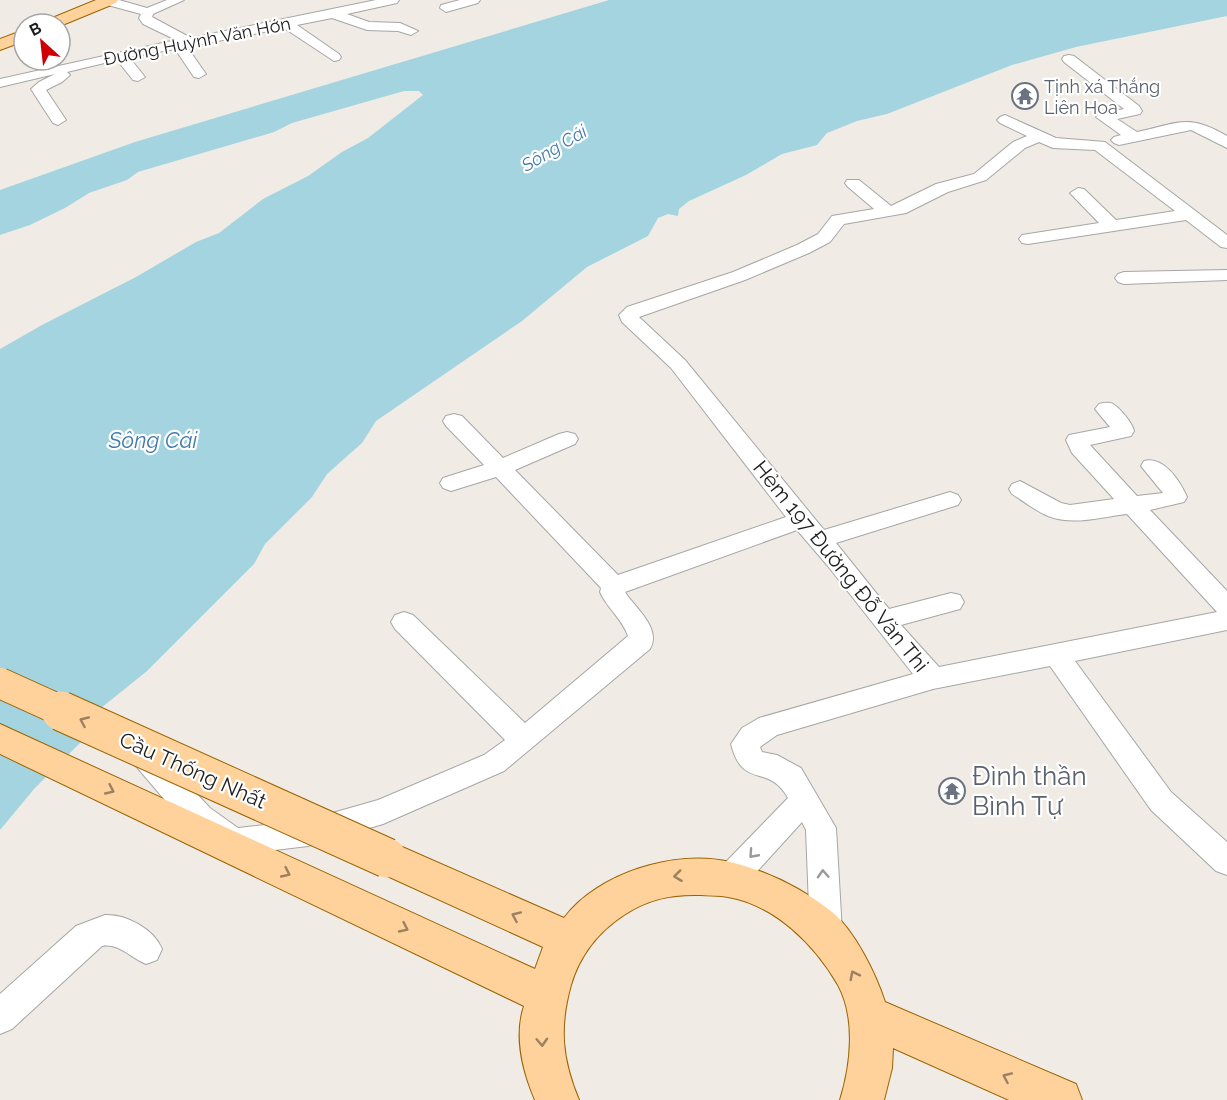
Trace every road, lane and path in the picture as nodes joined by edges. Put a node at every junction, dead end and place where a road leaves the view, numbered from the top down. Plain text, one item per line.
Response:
1 (178, 0) edge
2 (474, 0) edge
3 (101, 1) edge
4 (385, 1) edge
5 (446, 8) dead end
6 (148, 12) junction
7 (331, 13) junction
8 (72, 14) edge
9 (286, 24) junction
10 (411, 31) dead end
11 (184, 43) junction
12 (120, 55) junction
13 (334, 57) dead end
14 (1069, 59) dead end
15 (72, 67) edge
16 (50, 72) edge
17 (65, 72) edge
18 (199, 74) dead end
19 (138, 78) dead end
20 (0, 83) edge
21 (58, 120) dead end
22 (1005, 120) dead end
23 (1039, 137) junction
24 (1135, 137) junction
25 (1227, 143) edge
26 (1100, 145) junction
27 (853, 183) dead end
28 (1078, 193) dead end
29 (888, 212) junction
30 (1190, 214) junction
31 (1112, 226) junction
32 (1028, 239) dead end
33 (1227, 243) edge
34 (1227, 275) edge
35 (1124, 278) dead end
36 (1106, 409) dead end
37 (454, 421) dead end
38 (567, 440) dead end
39 (1152, 466) dead end
40 (501, 468) junction
41 (451, 483) dead end
42 (1020, 489) dead end
43 (950, 500) dead end
44 (1132, 505) junction
45 (801, 520) junction
46 (820, 540) junction
47 (614, 586) junction
48 (951, 602) dead end
49 (1227, 607) edge
50 (884, 620) junction
51 (1227, 620) edge
52 (404, 622) dead end
53 (1056, 653) junction
54 (933, 679) junction
55 (0, 683) edge
56 (125, 735) dead end
57 (0, 738) edge
58 (524, 740) junction
59 (806, 801) junction
60 (1227, 861) edge
61 (731, 878) junction
62 (826, 932) junction
63 (570, 940) junction
64 (146, 949) dead end
65 (545, 995) junction
66 (869, 1016) junction
67 (0, 1017) edge
68 (870, 1098) edge
69 (557, 1100) edge
70 (1060, 1100) edge

1 - 6 street
2 - 5 street
3 - 6 street
3 - 8 main road
4 - 7 street, Đường Huỳnh Văn Hớn
6 - 11 street
7 - 9 street, Đường Huỳnh Văn Hớn
7 - 10 street
9 - 11 street, Đường Huỳnh Văn Hớn
9 - 13 street
11 - 12 street, Đường Huỳnh Văn Hớn
11 - 18 street
12 - 15 street, Đường Huỳnh Văn Hớn
12 - 19 street
14 - 24 street
16 - 20 street, Đường Huỳnh Văn Hớn
17 - 21 street
22 - 23 street
23 - 26 street
23 - 29 street
24 - 25 street
24 - 26 street
26 - 30 street
27 - 29 street
28 - 31 street
29 - 45 street, Hẻm 197 Đường Đỗ Văn Thi
30 - 31 street
30 - 33 street
31 - 32 street
34 - 35 street
36 - 44 street
37 - 40 street
38 - 40 street
39 - 44 street
40 - 41 street
40 - 47 street
42 - 44 street
43 - 46 street
44 - 49 street
45 - 46 street, Hẻm 197 Đường Đỗ Văn Thi
45 - 47 street
46 - 50 street, Hẻm 197 Đường Đỗ Văn Thi
47 - 58 street
48 - 50 street
50 - 54 street, Hẻm 197 Đường Đỗ Văn Thi
51 - 53 street, Hẻm 197 Đường Đỗ Văn Thi
52 - 58 street
53 - 54 street, Hẻm 197 Đường Đỗ Văn Thi
53 - 60 street
54 - 59 street
63 -> 55 main road, Cầu Thống Nhất, bridge
56 - 58 street
57 -> 65 main road
59 -> 61 street
62 -> 59 street
61 - 62 main road
61 -> 63 main road
66 -> 62 main road
63 - 65 main road
64 - 67 street
65 -> 69 main road
66 - 68 main road
70 -> 66 main road

